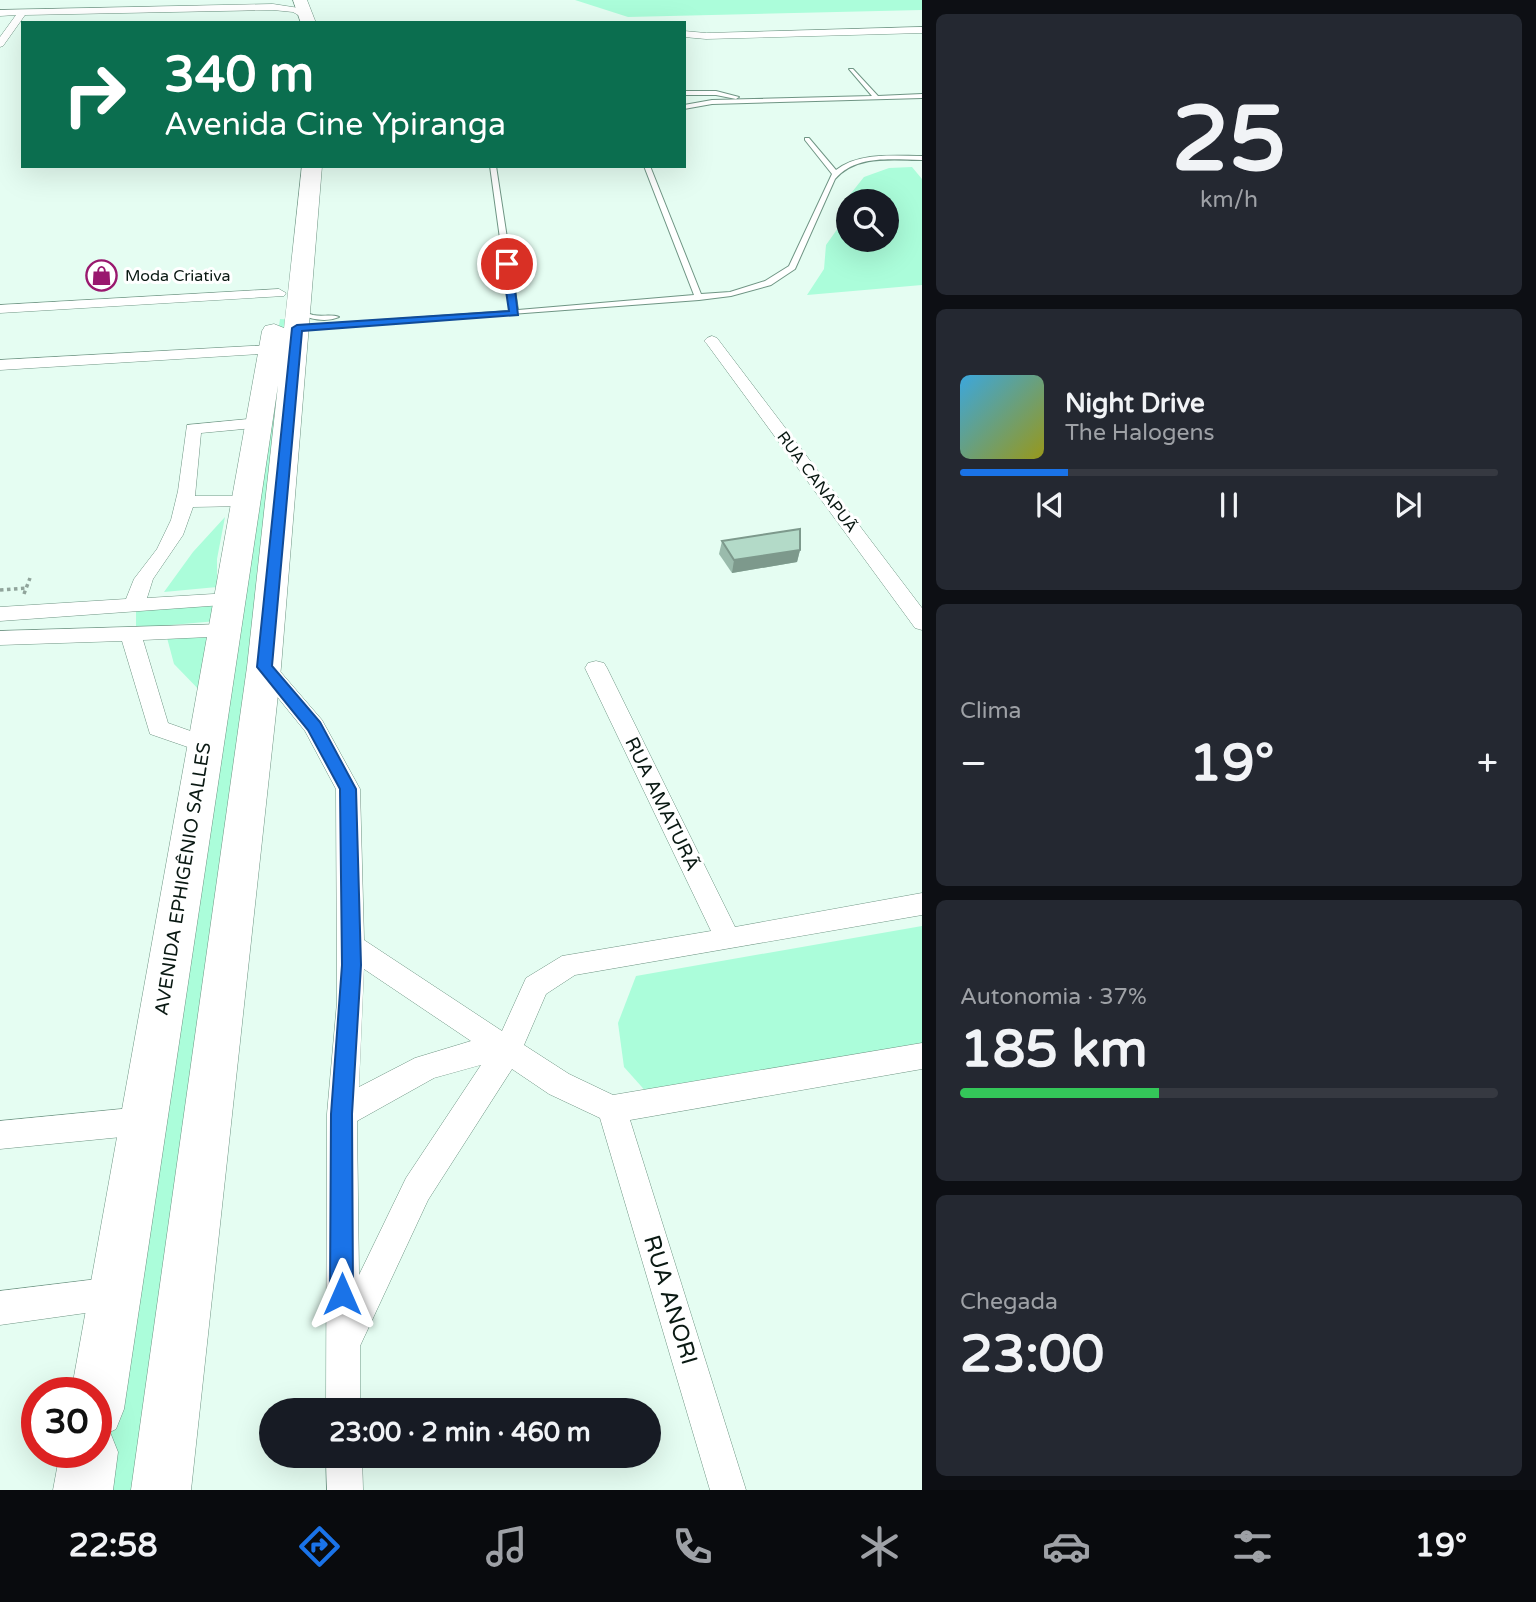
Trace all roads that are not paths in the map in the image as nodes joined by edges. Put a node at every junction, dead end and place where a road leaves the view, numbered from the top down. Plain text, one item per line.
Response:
1 (287, 0) edge
2 (300, 0) edge
3 (273, 7) junction
4 (161, 10) junction
5 (0, 13) edge
6 (22, 13) junction
7 (309, 20) edge
8 (157, 21) edge
9 (922, 30) edge
10 (686, 34) edge
11 (706, 36) junction
12 (686, 39) edge
13 (0, 44) edge
14 (851, 70) dead end
15 (686, 93) edge
16 (922, 96) edge
17 (876, 97) junction
18 (757, 101) junction
19 (686, 107) edge
20 (807, 139) dead end
21 (922, 158) edge
22 (293, 168) edge
23 (312, 168) edge
24 (493, 168) edge
25 (648, 168) edge
26 (835, 173) junction
27 (699, 298) junction
28 (0, 309) edge
29 (514, 313) junction
30 (287, 320) junction
31 (401, 321) junction
32 (712, 341) dead end
33 (0, 365) edge
34 (259, 423) junction
35 (246, 500) junction
36 (188, 502) junction
37 (230, 598) junction
38 (135, 605) junction
39 (0, 614) edge
40 (922, 623) edge
41 (224, 631) junction
42 (130, 634) junction
43 (0, 638) edge
44 (264, 667) junction
45 (596, 668) dead end
46 (205, 745) junction
47 (922, 904) edge
48 (728, 939) junction
49 (351, 946) junction
50 (509, 1048) junction
51 (922, 1056) edge
52 (612, 1109) junction
53 (342, 1114) junction
54 (142, 1121) junction
55 (0, 1135) edge
56 (114, 1293) junction
57 (0, 1308) edge
58 (342, 1346) junction
59 (101, 1377) edge
60 (343, 1398) edge
61 (86, 1468) edge
62 (344, 1468) edge
63 (83, 1490) edge
64 (161, 1490) edge
65 (345, 1490) edge
66 (728, 1490) edge

1 - 3 street
2 - 7 main road
3 - 4 street
3 - 7 street
4 - 6 street
4 - 8 street
5 - 6 street
6 - 13 street
9 - 11 street
10 - 11 street
11 - 12 street
14 - 17 lane
15 - 18 lane
16 - 17 lane
17 - 18 lane
18 - 19 lane
20 - 26 lane
21 - 26 lane
22 - 30 main road, AVENIDA EPHIGÊNIO SALLES
23 - 30 main road, AVENIDA EPHIGÊNIO SALLES
24 - 29 lane
25 - 27 lane
26 - 27 lane
27 - 29 lane
28 - 30 street
29 - 31 lane
30 - 31 lane
30 - 31 lane
30 - 33 street
30 - 34 main road, AVENIDA EPHIGÊNIO SALLES
30 - 44 main road, AVENIDA EPHIGÊNIO SALLES
32 - 40 street, RUA CANAPUÃ
34 - 35 main road, AVENIDA EPHIGÊNIO SALLES
34 - 36 street
35 - 36 street
35 - 37 main road, AVENIDA EPHIGÊNIO SALLES
36 - 38 street
37 - 38 street
37 - 41 main road, AVENIDA EPHIGÊNIO SALLES
38 - 39 street
41 - 42 street
41 - 46 main road, AVENIDA EPHIGÊNIO SALLES
42 - 43 street
42 - 46 street
44 - 49 street
44 - 64 main road, AVENIDA EPHIGÊNIO SALLES
45 - 48 street, RUA AMATURÃ
46 - 54 main road, AVENIDA EPHIGÊNIO SALLES
47 - 48 street
48 - 50 street
49 - 50 street
49 - 53 street
50 - 52 street
50 - 53 street
50 - 58 street
51 - 52 street
52 - 66 street, RUA ANORI
53 - 58 street
54 - 55 street
54 - 56 main road, AVENIDA EPHIGÊNIO SALLES
56 - 57 street
56 - 59 main road, AVENIDA EPHIGÊNIO SALLES
58 - 60 street
61 - 63 main road
62 - 65 street

